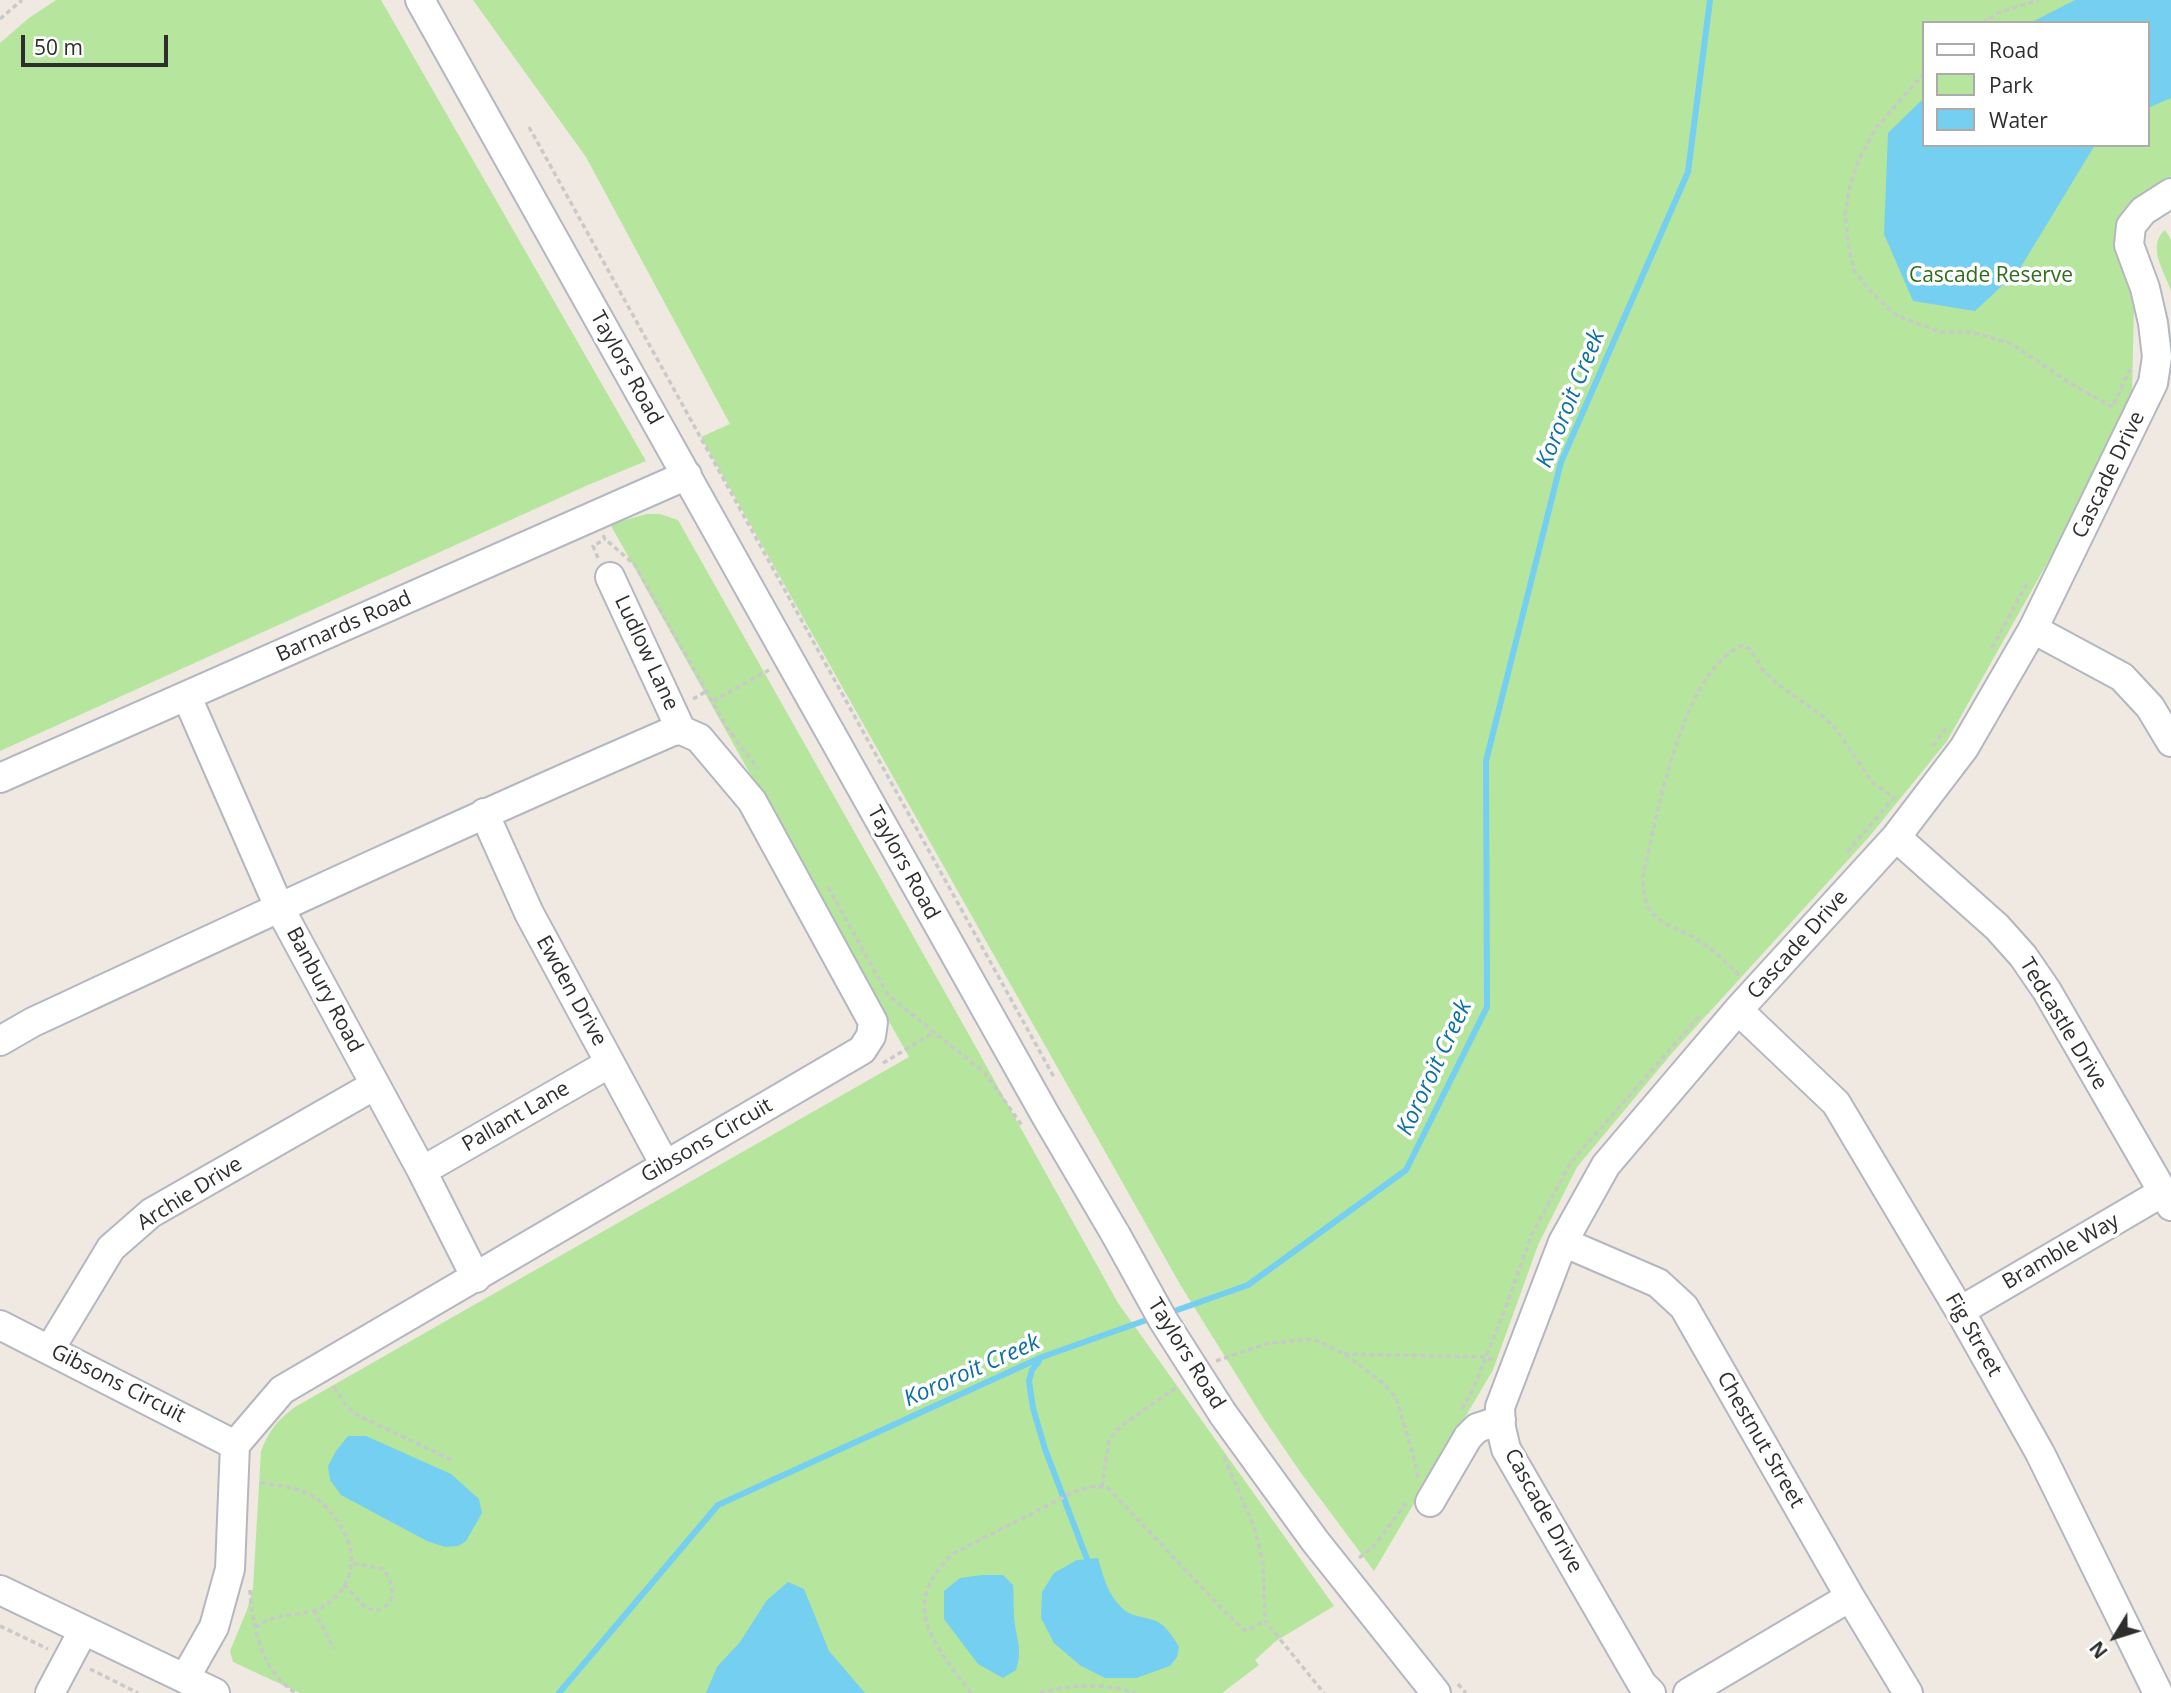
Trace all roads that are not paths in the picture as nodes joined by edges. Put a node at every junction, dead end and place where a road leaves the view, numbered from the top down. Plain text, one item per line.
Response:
1 (420, 0) edge
2 (2171, 193) edge
3 (2154, 359) edge
4 (687, 475) junction
5 (610, 577) dead end
6 (2033, 629) junction
7 (187, 697) junction
8 (681, 730) junction
9 (2171, 743) edge
10 (0, 778) edge
11 (484, 813) junction
12 (1896, 836) junction
13 (279, 907) junction
14 (1738, 1010) junction
15 (0, 1041) edge
16 (610, 1063) junction
17 (375, 1084) junction
18 (666, 1165) junction
19 (422, 1171) junction
20 (2167, 1199) edge
21 (1563, 1242) junction
22 (476, 1278) junction
23 (1960, 1311) junction
24 (0, 1325) edge
25 (50, 1349) junction
26 (1501, 1420) junction
27 (235, 1445) junction
28 (1423, 1491) road end
29 (0, 1590) edge
30 (1850, 1597) junction
31 (83, 1631) junction
32 (185, 1678) junction
33 (50, 1693) edge
34 (215, 1693) edge
35 (1436, 1693) edge
36 (1651, 1693) edge
37 (1689, 1693) edge
38 (1908, 1693) edge
39 (2158, 1693) edge

1 - 4 street, Taylors Road
2 - 3 street, Cascade Drive
3 - 6 street, Cascade Drive
4 - 7 street, Barnards Road
4 - 35 street, Taylors Road, bridge
5 - 8 street, Ludlow Lane
6 - 9 street
6 - 12 street, Cascade Drive
7 - 10 street, Barnards Road
7 - 13 street, Banbury Road
8 - 11 street
8 - 18 street, Gibsons Circuit
11 - 13 street
11 - 16 street, Ewden Drive
12 - 14 street, Cascade Drive
12 - 20 street, Tedcastle Drive
13 - 15 street
13 - 17 street, Banbury Road
14 - 21 street, Cascade Drive
14 - 23 street, Fig Street
16 - 18 street, Ewden Drive
16 - 19 street, Pallant Lane
17 - 19 street, Banbury Road
17 - 25 street, Archie Drive
18 - 22 street, Gibsons Circuit
19 - 22 street, Banbury Road
20 - 23 street, Bramble Way
21 - 26 street, Cascade Drive
21 - 30 street, Chestnut Street
22 - 27 street, Gibsons Circuit
23 - 39 street, Fig Street
24 - 25 street, Gibsons Circuit
25 - 27 street, Gibsons Circuit
26 - 28 street
26 - 36 street, Cascade Drive
27 - 32 street
29 - 31 street
30 - 37 street
30 - 38 street, Chestnut Street
31 - 32 street
31 - 33 street
32 - 34 street

